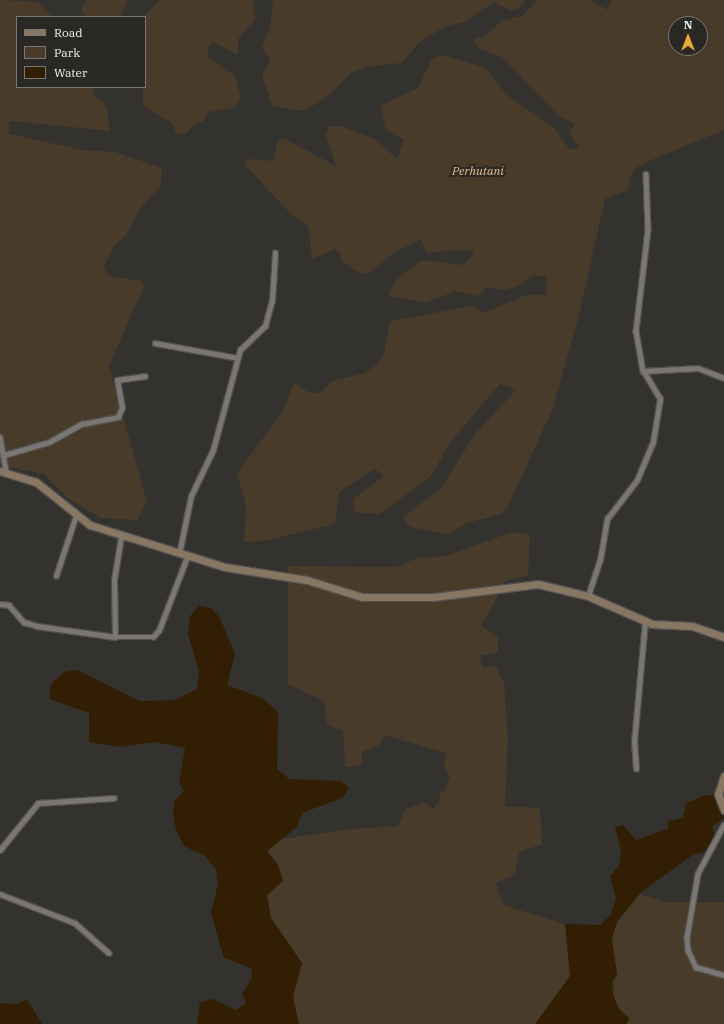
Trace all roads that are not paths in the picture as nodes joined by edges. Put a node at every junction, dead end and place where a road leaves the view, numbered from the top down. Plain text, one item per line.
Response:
1 (646, 174) dead end
2 (275, 252) dead end
3 (155, 343) dead end
4 (238, 358) junction
5 (643, 371) junction
6 (145, 376) dead end
7 (724, 378) edge
8 (0, 437) edge
9 (4, 455) junction
10 (3, 472) edge
11 (76, 515) junction
12 (121, 537) junction
13 (179, 554) junction
14 (187, 557) junction
15 (56, 576) dead end
16 (588, 596) junction
17 (0, 604) edge
18 (644, 621) junction
19 (115, 637) junction
20 (724, 638) edge
21 (636, 769) dead end
22 (724, 776) edge
23 (114, 798) dead end
24 (724, 810) edge
25 (724, 825) edge
26 (0, 850) edge
27 (0, 894) edge
28 (109, 953) dead end
29 (724, 975) edge

1 - 5 street
2 - 4 street
3 - 4 street
4 - 13 street
5 - 7 street
5 - 16 street
6 - 9 street
8 - 9 street
9 - 10 street
10 - 11 street
11 - 12 street
11 - 15 street
12 - 13 street
12 - 19 street
13 - 14 street
14 - 16 street
14 - 19 street
16 - 18 street
17 - 19 street
18 - 20 street
18 - 21 street
22 - 24 street
23 - 26 street
25 - 29 street
27 - 28 street

